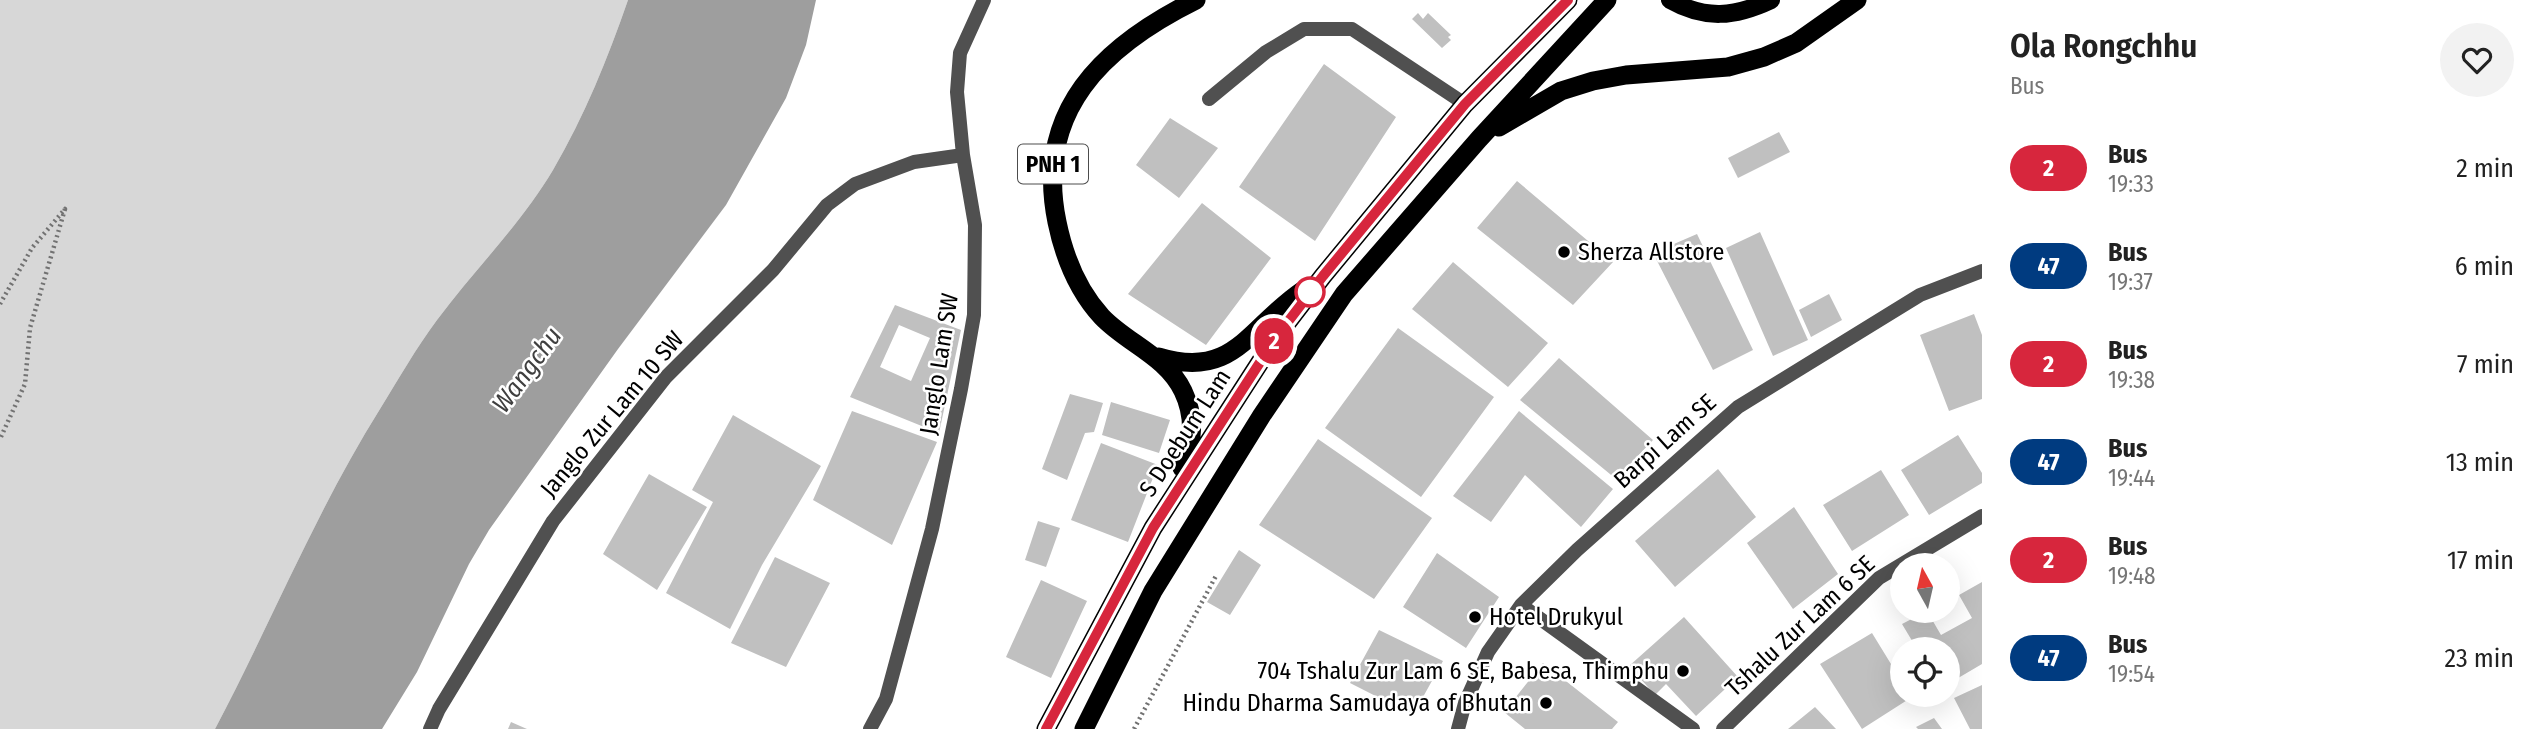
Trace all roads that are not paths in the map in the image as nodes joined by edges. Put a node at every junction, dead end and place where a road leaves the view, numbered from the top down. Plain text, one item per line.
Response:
1 (984, 0) edge
2 (1196, 0) edge
3 (1568, 0) edge
4 (1607, 0) edge
5 (1670, 0) edge
6 (1771, 0) edge
7 (1857, 0) edge
8 (1209, 99) dead end
9 (1465, 104) junction
10 (1479, 139) junction
11 (963, 155) junction
12 (1982, 271) edge
13 (1323, 276) junction
14 (1152, 355) junction
15 (1982, 516) edge
16 (1153, 528) junction
17 (1521, 605) junction
18 (430, 729) edge
19 (870, 729) edge
20 (1046, 729) edge
21 (1084, 729) edge
22 (1458, 729) edge
23 (1693, 729) edge
24 (1723, 729) edge

1 - 11 street, Janglo Lam SW
2 - 14 highway, PNH 1
3 - 9 highway, S Doebum Lam
4 - 10 highway
5 - 6 main road
7 - 10 highway
8 - 9 street
9 - 13 highway, S Doebum Lam
10 - 21 highway
11 - 18 street, Janglo Zur Lam 10 SW
11 - 19 street, Janglo Lam SW
12 - 17 street, Barpi Lam SE
13 - 14 highway
13 - 16 highway, S Doebum Lam
14 - 16 highway
15 - 24 street, Tshalu Zur Lam 6 SE
16 - 20 highway, S Doebum Lam
17 - 22 street, Barpi Lam SE
17 - 23 street

